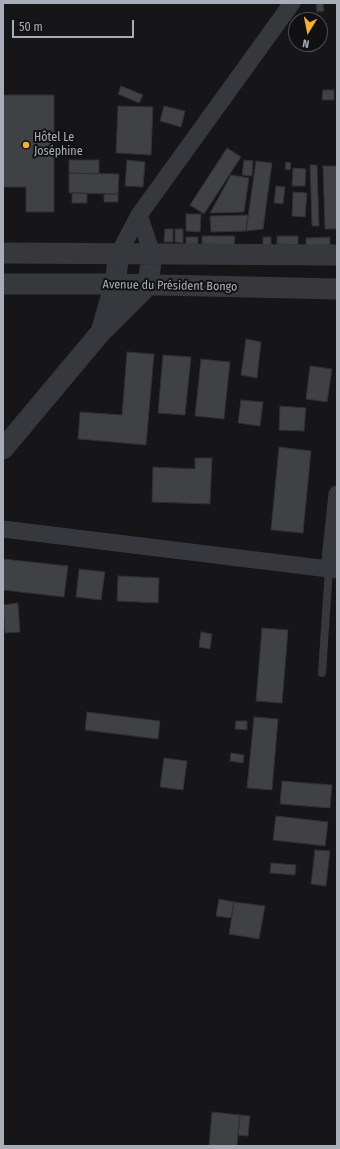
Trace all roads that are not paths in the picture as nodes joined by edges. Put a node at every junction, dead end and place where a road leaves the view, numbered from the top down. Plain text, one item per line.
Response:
1 (292, 3) edge
2 (139, 215) junction
3 (3, 253) edge
4 (119, 253) junction
5 (152, 254) junction
6 (337, 255) edge
7 (3, 284) edge
8 (115, 284) junction
9 (148, 285) junction
10 (337, 289) edge
11 (101, 332) junction
12 (3, 449) edge
13 (337, 494) edge
14 (3, 529) edge
15 (333, 570) edge
16 (322, 673) dead end

1 - 2 street
2 - 4 street
2 - 5 street
3 - 4 street
4 - 5 street
4 - 8 street
5 - 6 street
5 - 9 street
7 - 8 street, Avenue du Président Bongo
8 - 9 street, Avenue du Président Bongo
8 - 11 street
9 - 10 street, Avenue du Président Bongo
9 - 11 street
11 - 12 street
13 - 15 street
14 - 15 street
15 - 16 lane

